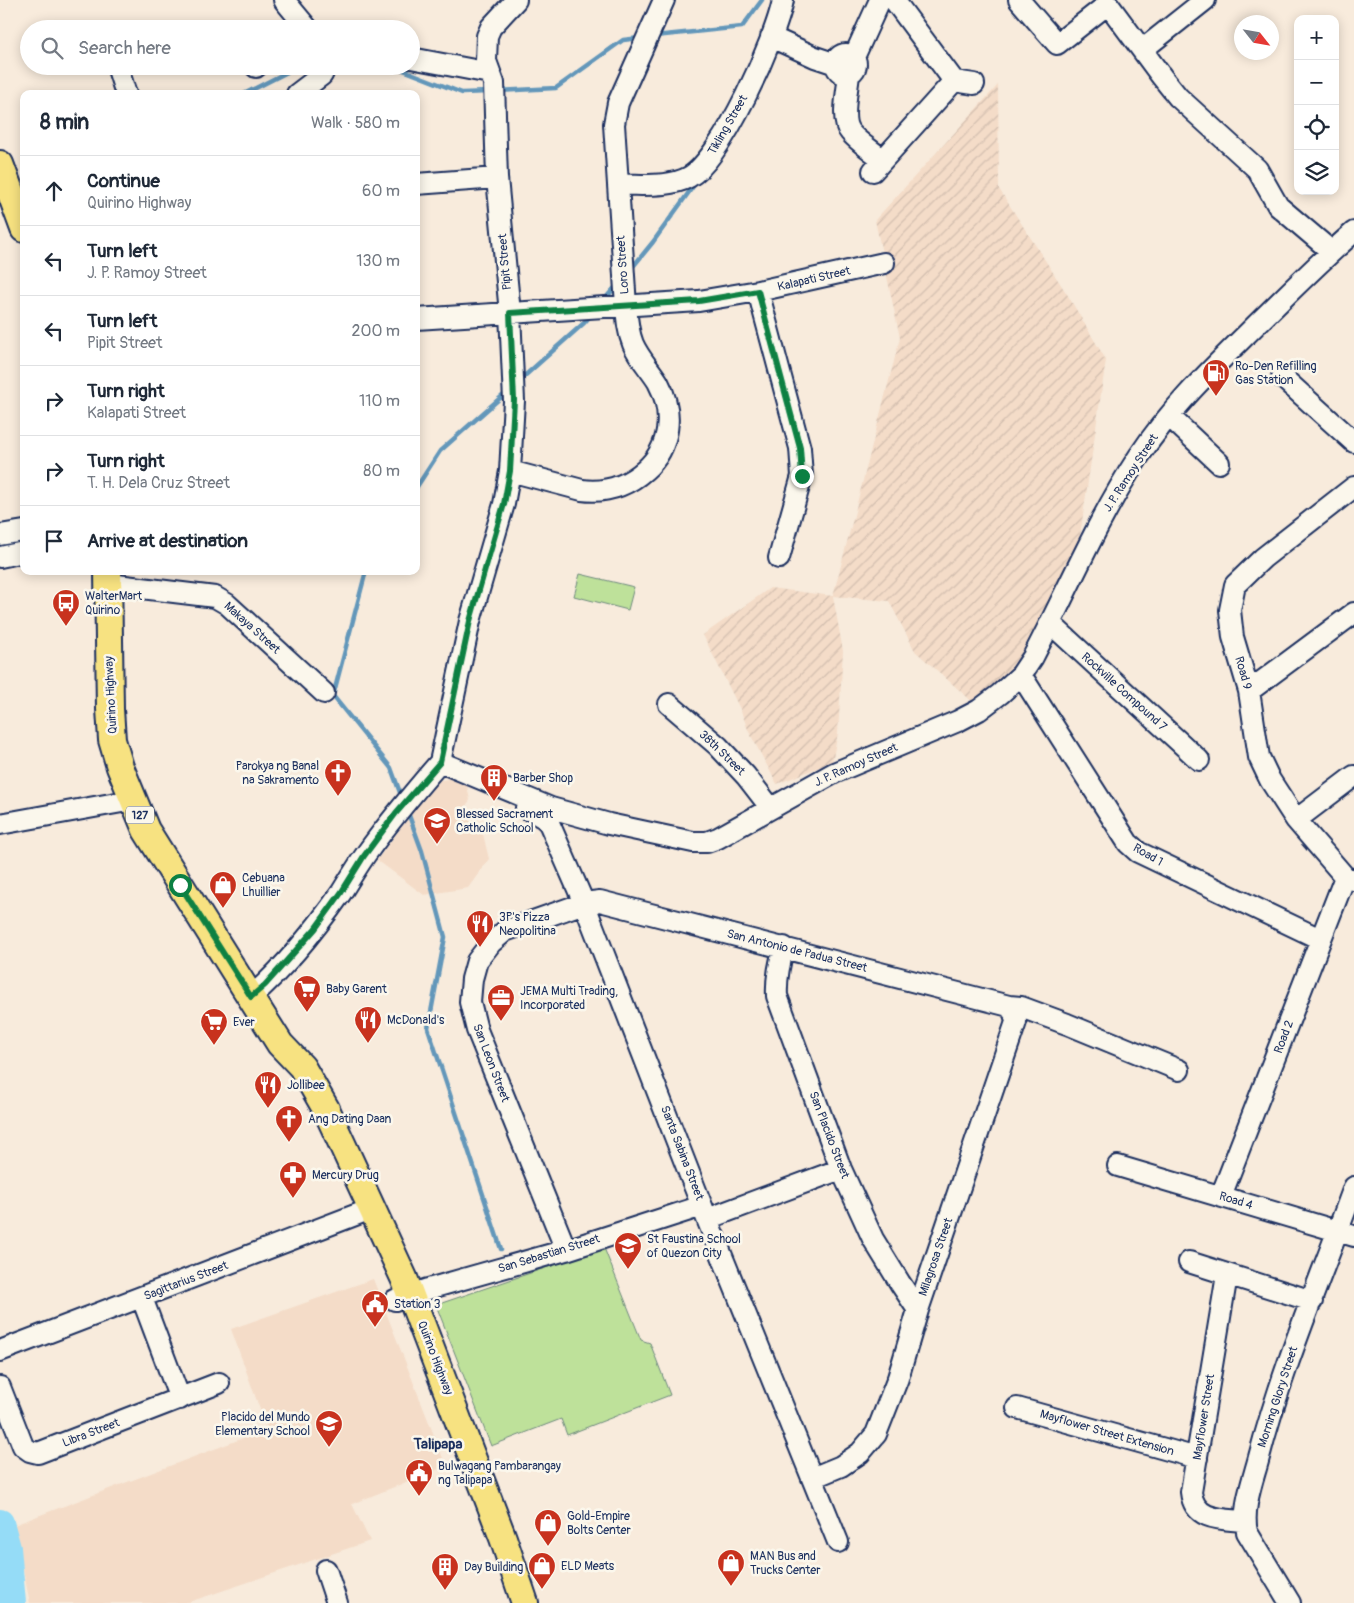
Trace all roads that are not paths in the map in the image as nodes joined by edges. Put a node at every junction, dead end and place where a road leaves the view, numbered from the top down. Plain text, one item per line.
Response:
1 (284, 0) edge
2 (516, 0) edge
3 (664, 0) edge
4 (783, 0) edge
5 (880, 0) edge
6 (894, 0) edge
7 (1018, 0) edge
8 (1205, 0) edge
9 (300, 20) edge
10 (772, 34) junction
11 (1142, 50) junction
12 (420, 60) edge
13 (844, 63) junction
14 (119, 75) edge
15 (322, 75) edge
16 (492, 78) junction
17 (954, 81) junction
18 (974, 84) dead end
19 (125, 90) edge
20 (302, 90) edge
21 (0, 164) edge
22 (497, 178) junction
23 (420, 184) edge
24 (618, 184) junction
25 (20, 218) edge
26 (1354, 232) edge
27 (1332, 251) junction
28 (884, 262) dead end
29 (758, 291) junction
30 (626, 306) junction
31 (510, 313) junction
32 (420, 320) edge
33 (1282, 377) dead end
34 (1169, 416) junction
35 (1354, 442) edge
36 (1218, 463) dead end
37 (510, 471) junction
38 (1354, 487) edge
39 (20, 532) edge
40 (0, 535) edge
41 (20, 553) edge
42 (0, 556) edge
43 (779, 558) dead end
44 (108, 578) edge
45 (1354, 613) edge
46 (1050, 623) junction
47 (1021, 675) junction
48 (1249, 691) junction
49 (324, 693) dead end
50 (669, 704) dead end
51 (1199, 760) dead end
52 (440, 762) junction
53 (1354, 776) edge
54 (498, 786) junction
55 (133, 800) junction
56 (770, 807) junction
57 (1296, 820) junction
58 (0, 824) edge
59 (1349, 879) edge
60 (584, 903) junction
61 (1320, 940) junction
62 (784, 947) junction
63 (251, 997) junction
64 (1009, 1006) junction
65 (1180, 1070) dead end
66 (1118, 1166) dead end
67 (841, 1170) junction
68 (1354, 1187) edge
69 (1221, 1196) junction
70 (365, 1211) junction
71 (705, 1212) junction
72 (1346, 1234) edge
73 (566, 1250) junction
74 (1188, 1262) dead end
75 (1228, 1274) junction
76 (403, 1297) junction
77 (142, 1298) junction
78 (1312, 1301) junction
79 (918, 1310) junction
80 (0, 1351) edge
81 (219, 1383) dead end
82 (0, 1387) edge
83 (180, 1399) junction
84 (1017, 1408) dead end
85 (1197, 1458) junction
86 (812, 1478) junction
87 (1245, 1521) junction
88 (838, 1542) dead end
89 (326, 1570) dead end
90 (338, 1603) edge
91 (507, 1603) edge
92 (525, 1603) edge
93 (1290, 1603) edge

1 - 9 street
2 - 16 street, Pipit Street
3 - 24 street, Loro Street
4 - 10 street, Tikling Street
5 - 13 street
6 - 17 street
7 - 11 street
8 - 11 street
10 - 13 street
10 - 24 street, Tikling Street
11 - 27 street
12 - 16 street
13 - 17 street
14 - 19 street
15 - 20 street
16 - 22 street, Pipit Street
17 - 18 street
21 - 25 main road
22 - 23 street
22 - 31 street, Pipit Street
24 - 30 street, Loro Street
26 - 27 street, J. P. Ramoy Street
27 - 34 street, J. P. Ramoy Street
28 - 29 street, Kalapati Street
29 - 30 street, Kalapati Street
29 - 43 street
30 - 31 street, Kalapati Street
30 - 37 street, Loro Street
31 - 32 street, Kalapati Street
31 - 37 street, Pipit Street
33 - 35 street
34 - 36 street
34 - 46 street, J. P. Ramoy Street
37 - 52 street, Pipit Street
38 - 48 street, Road 9
39 - 40 street
41 - 42 street
44 - 49 street, Makaya Street
44 - 55 main road, Quirino Highway / 127
45 - 48 street
46 - 47 street, J. P. Ramoy Street
46 - 51 street, Rockville Compound 7
47 - 56 street, J. P. Ramoy Street
47 - 61 street, Road 1
48 - 57 street, Road 9
50 - 56 street, 38th Street
52 - 54 street, J. P. Ramoy Street
52 - 63 street
53 - 57 street
54 - 56 street, J. P. Ramoy Street
54 - 60 street, Santa Sabina Street
55 - 58 street
55 - 63 main road, Quirino Highway / 127
57 - 59 street, Road 9
59 - 61 street, Road 2
60 - 62 street, San Antonio de Padua Street
60 - 71 street, Santa Sabina Street
60 - 73 street, San Leon Street
61 - 69 street, Road 2
62 - 64 street, San Antonio de Padua Street
62 - 67 street, San Placido Street
63 - 70 main road, Quirino Highway / 127
64 - 65 street, San Antonio de Padua Street
64 - 79 street, Milagrosa Street
66 - 69 street, Road 4
67 - 71 street, San Sebastian Street
67 - 79 street, San Placido Street
68 - 72 street, Morning Glory Street
69 - 72 street, Road 4
70 - 76 main road, Quirino Highway / 127
70 - 77 street, Sagittarius Street
71 - 73 street, San Sebastian Street
71 - 86 street, Santa Sabina Street
72 - 78 street, Morning Glory Street
73 - 76 street, San Sebastian Street
74 - 75 street
75 - 78 street
75 - 85 street, Mayflower Street
76 - 91 main road, Quirino Highway / 127
76 - 92 main road, Quirino Highway / 127
77 - 80 street, Sagittarius Street
77 - 83 street
78 - 87 street, Morning Glory Street
79 - 86 street, Milagrosa Street
81 - 83 street, Libra Street
82 - 83 street, Libra Street
84 - 85 street, Mayflower Street Extension
85 - 87 street, Mayflower Street
86 - 88 street, Santa Sabina Street
87 - 93 street
89 - 90 street

